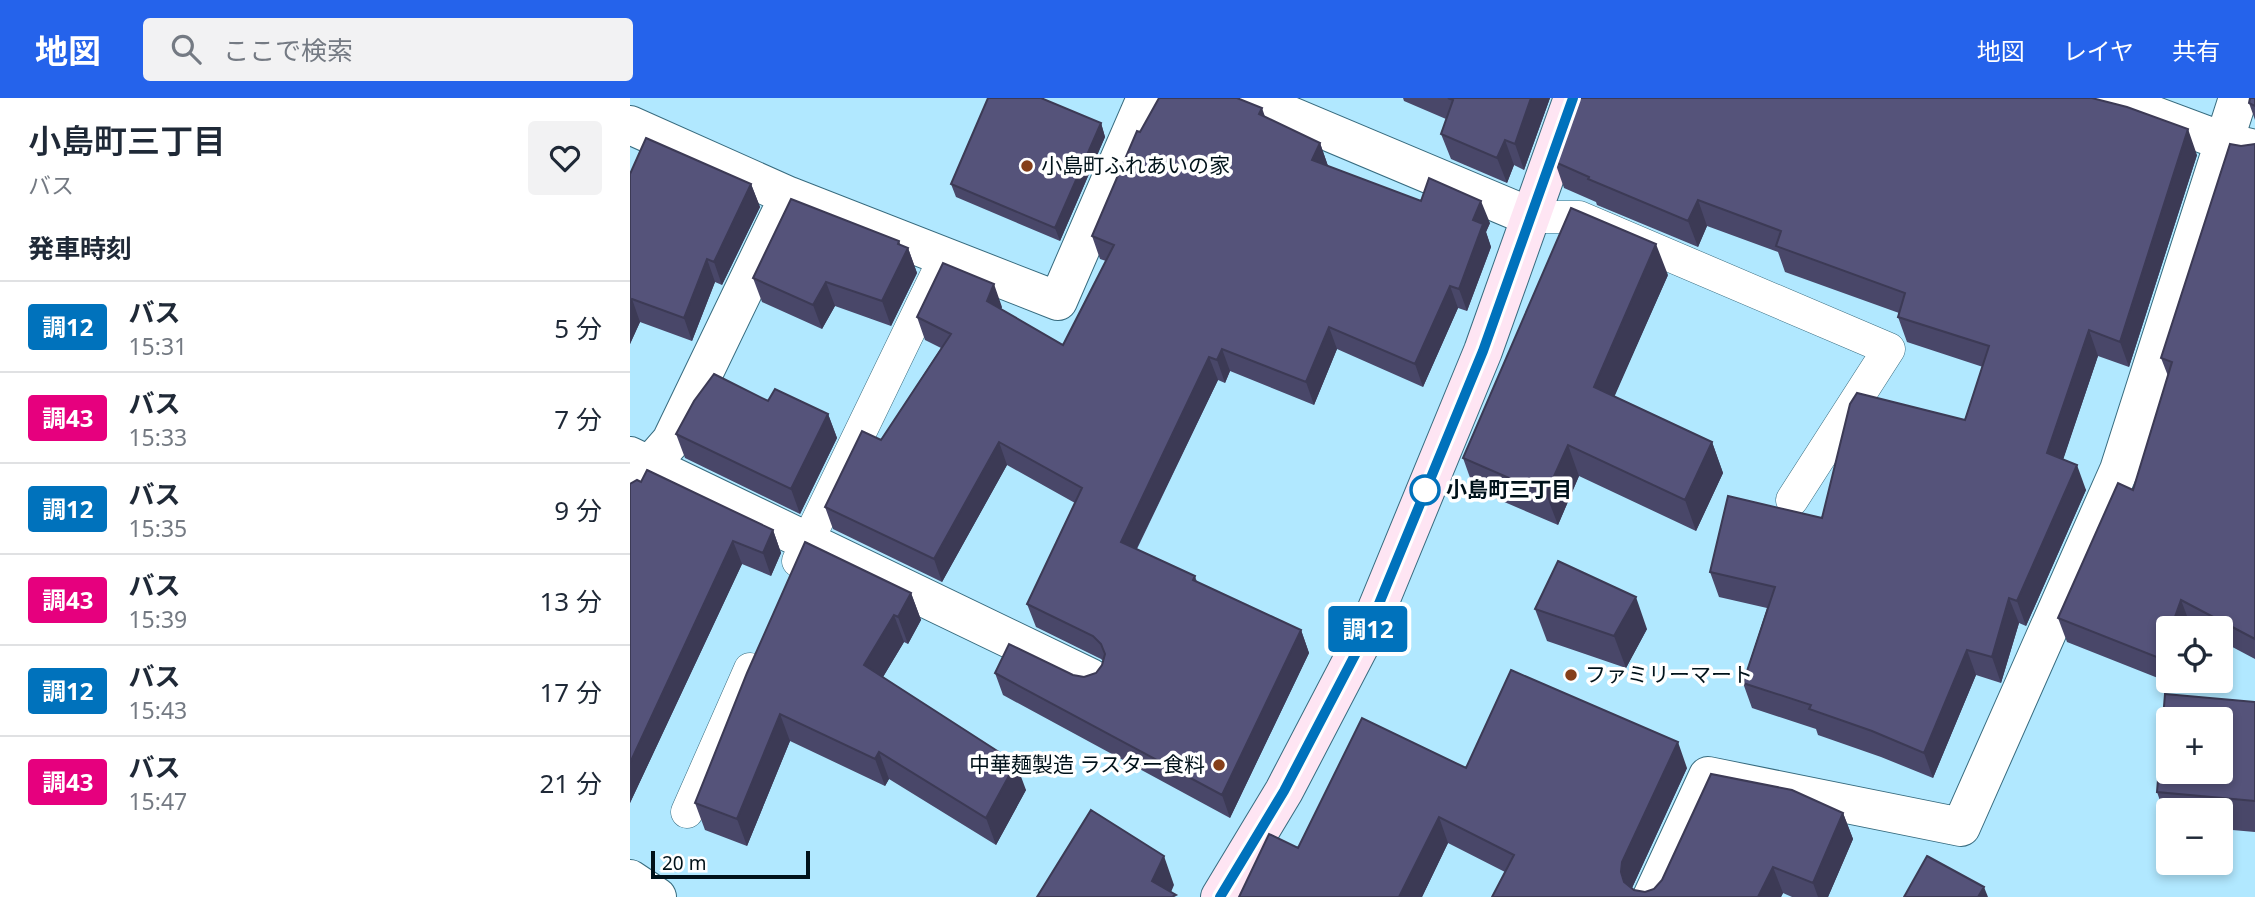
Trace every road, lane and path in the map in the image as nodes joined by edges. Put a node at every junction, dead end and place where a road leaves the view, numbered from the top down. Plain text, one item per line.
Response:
1 (1146, 98) edge
2 (1248, 98) edge
3 (1573, 98) edge
4 (2107, 98) edge
5 (2238, 98) edge
6 (630, 125) edge
7 (2240, 145) edge
8 (789, 196) junction
9 (1531, 217) junction
10 (945, 257) junction
11 (636, 470) edge
12 (1792, 500) dead end
13 (807, 541) junction
14 (785, 590) edge
15 (763, 640) edge
16 (1091, 678) edge
17 (687, 812) dead end
18 (630, 878) edge
19 (657, 897) edge
20 (1220, 897) edge
21 (1652, 897) edge

1 - 10 street
2 - 9 street
3 - 9 main road
4 - 7 street
5 - 7 street
6 - 8 street
7 - 21 street
8 - 10 street
8 - 11 street
9 - 12 lane
9 - 20 main road
10 - 13 lane
11 - 13 street
13 - 14 lane
13 - 16 street
15 - 17 lane
18 - 19 street

